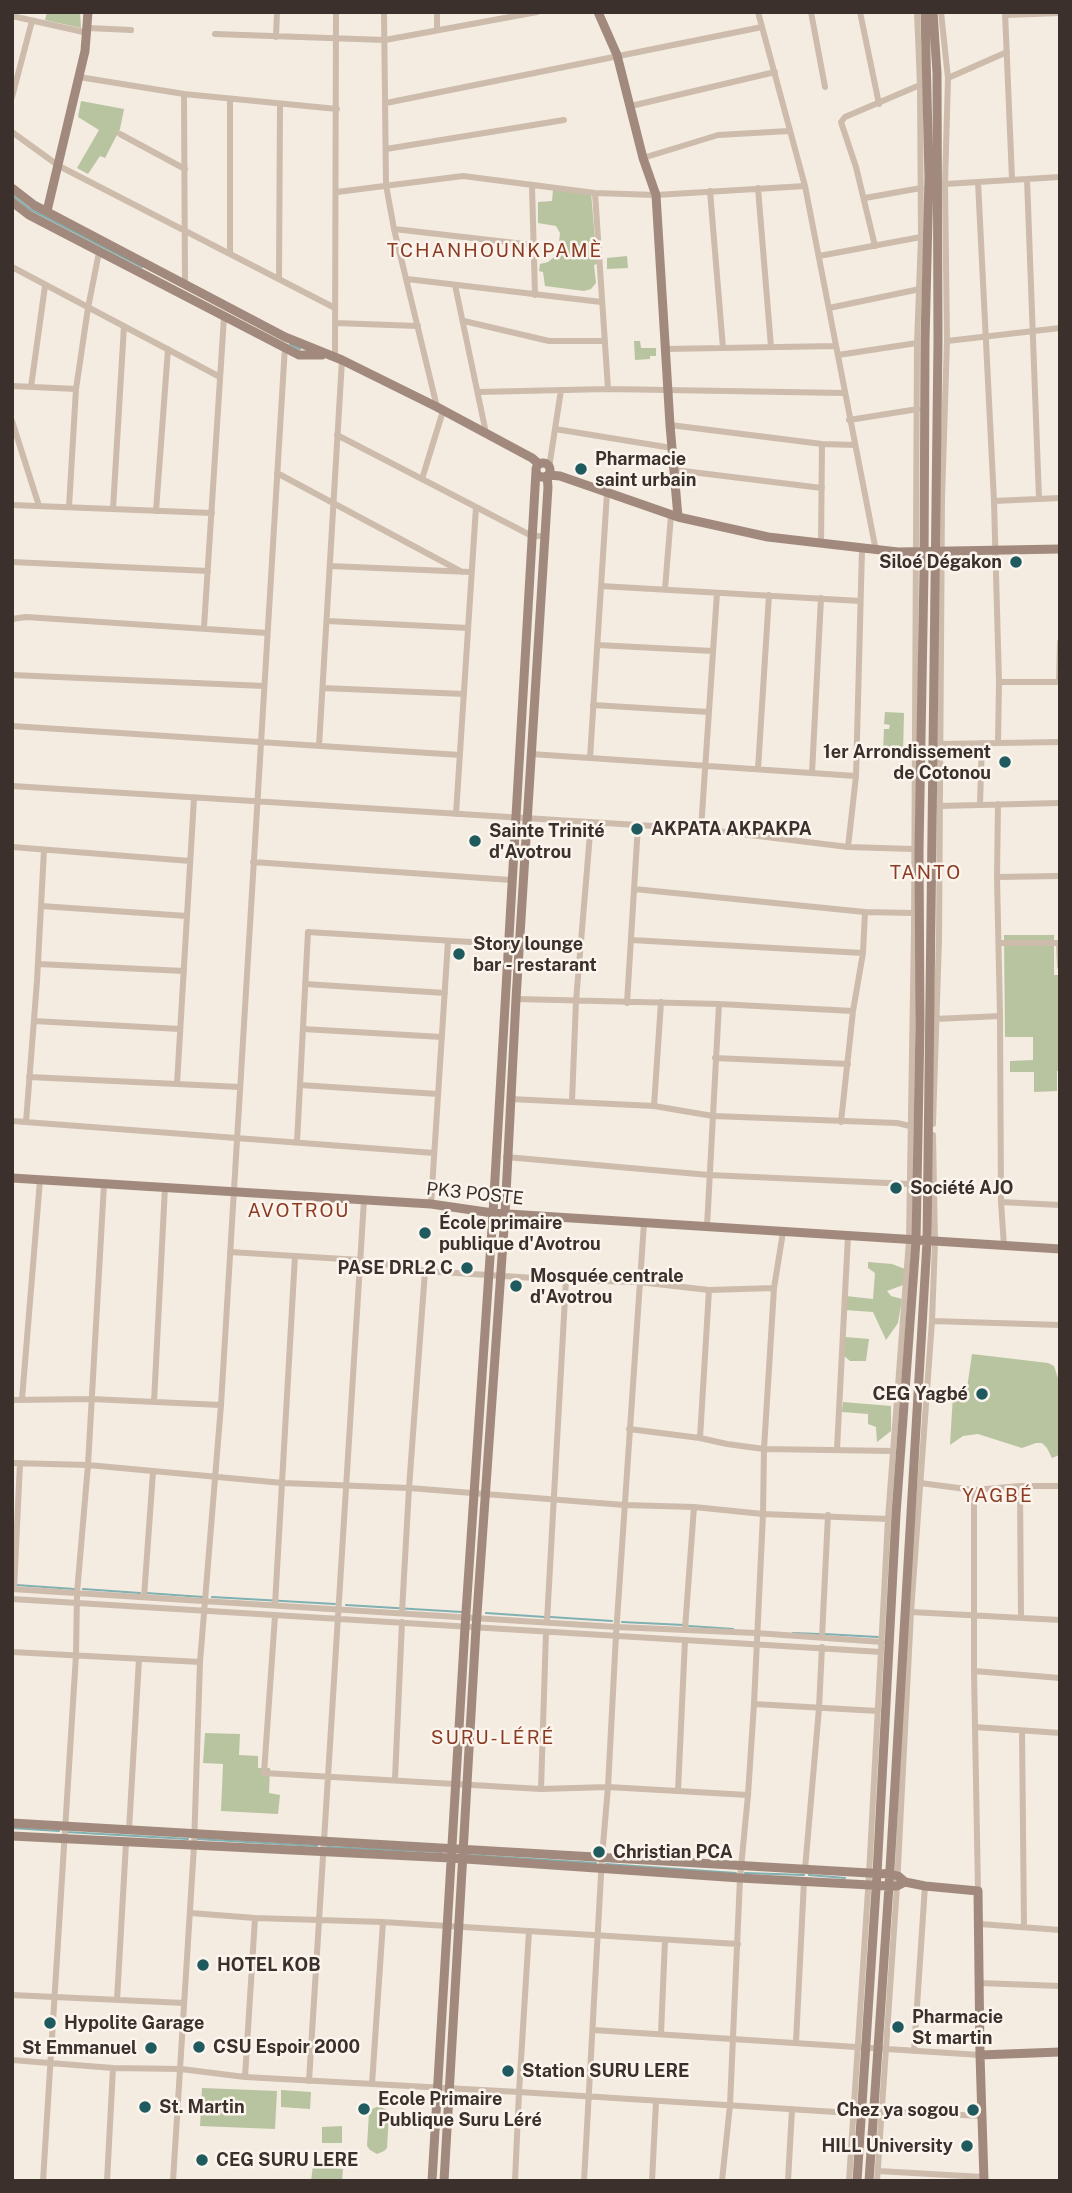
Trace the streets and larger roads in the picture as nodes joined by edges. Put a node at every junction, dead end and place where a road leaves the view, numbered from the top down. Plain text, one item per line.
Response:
1 (88, 12) edge
2 (277, 12) edge
3 (336, 12) edge
4 (384, 12) edge
5 (437, 12) edge
6 (537, 12) edge
7 (598, 12) edge
8 (758, 12) edge
9 (811, 12) edge
10 (860, 12) edge
11 (917, 12) edge
12 (925, 12) edge
13 (933, 12) edge
14 (941, 12) edge
15 (1060, 13) edge
16 (1005, 14) edge
17 (12, 16) edge
18 (32, 21) junction
19 (762, 27) junction
20 (437, 29) junction
21 (88, 30) junction
22 (131, 30) dead end
23 (215, 34) dead end
24 (276, 37) junction
25 (336, 39) junction
26 (385, 40) junction
27 (1007, 52) junction
28 (617, 55) junction
29 (775, 72) junction
30 (79, 77) junction
31 (948, 78) junction
32 (920, 85) junction
33 (825, 86) dead end
34 (184, 94) junction
35 (12, 97) edge
36 (230, 99) junction
37 (386, 103) junction
38 (280, 104) junction
39 (879, 104) junction
40 (631, 106) junction
41 (337, 109) junction
42 (564, 120) dead end
43 (789, 131) junction
44 (12, 132) edge
45 (120, 134) dead end
46 (386, 149) junction
47 (643, 158) junction
48 (59, 166) junction
49 (185, 169) junction
50 (1060, 177) edge
51 (1012, 179) junction
52 (1027, 179) junction
53 (978, 181) junction
54 (945, 184) junction
55 (386, 186) junction
56 (532, 186) junction
57 (805, 186) junction
58 (12, 188) edge
59 (758, 188) junction
60 (921, 188) junction
61 (710, 191) junction
62 (337, 192) junction
63 (595, 193) junction
64 (656, 195) junction
65 (865, 198) junction
66 (12, 202) edge
67 (47, 211) junction
68 (394, 229) junction
69 (185, 231) junction
70 (921, 237) junction
71 (533, 245) junction
72 (875, 246) junction
73 (99, 253) junction
74 (230, 253) junction
75 (819, 256) junction
76 (12, 267) edge
77 (279, 278) junction
78 (407, 279) junction
79 (186, 284) junction
80 (455, 285) junction
81 (45, 286) junction
82 (920, 289) junction
83 (535, 295) junction
84 (601, 302) junction
85 (88, 307) junction
86 (335, 308) junction
87 (830, 308) junction
88 (224, 317) junction
89 (464, 321) junction
90 (335, 323) junction
91 (124, 326) junction
92 (418, 326) junction
93 (1060, 328) edge
94 (1032, 332) junction
95 (285, 337) junction
96 (986, 337) junction
97 (605, 341) junction
98 (947, 341) junction
99 (917, 343) junction
100 (836, 346) junction
101 (285, 347) junction
102 (771, 347) junction
103 (723, 348) junction
104 (168, 349) junction
105 (666, 349) junction
106 (838, 355) junction
107 (336, 357) junction
108 (220, 377) junction
109 (12, 386) edge
110 (31, 387) junction
111 (76, 389) junction
112 (608, 389) junction
113 (561, 390) junction
114 (667, 391) junction
115 (478, 392) junction
116 (844, 393) junction
117 (440, 409) junction
118 (918, 410) junction
119 (849, 420) junction
120 (12, 421) edge
121 (670, 425) junction
122 (555, 429) junction
123 (486, 433) junction
124 (337, 435) junction
125 (822, 444) junction
126 (855, 445) junction
127 (672, 448) junction
128 (537, 468) junction
129 (674, 470) junction
130 (277, 473) junction
131 (548, 473) junction
132 (422, 479) junction
133 (822, 488) junction
134 (607, 493) junction
135 (1060, 498) edge
136 (1039, 499) junction
137 (995, 501) junction
138 (12, 505) edge
139 (333, 505) junction
140 (39, 506) junction
141 (69, 507) junction
142 (475, 507) junction
143 (113, 509) junction
144 (156, 511) junction
145 (212, 513) junction
146 (675, 516) junction
147 (532, 536) junction
148 (545, 536) junction
149 (821, 544) junction
150 (1060, 548) edge
151 (862, 549) junction
152 (996, 550) junction
153 (876, 551) junction
154 (920, 553) junction
155 (939, 553) junction
156 (12, 562) edge
157 (330, 566) junction
158 (208, 571) junction
159 (462, 572) junction
160 (471, 572) junction
161 (601, 586) junction
162 (664, 589) junction
163 (717, 593) junction
164 (769, 595) junction
165 (821, 598) junction
166 (860, 601) junction
167 (12, 619) edge
168 (327, 621) junction
169 (204, 627) junction
170 (468, 628) junction
171 (267, 632) junction
172 (1060, 642) edge
173 (597, 645) junction
174 (713, 651) junction
175 (12, 675) edge
176 (1059, 681) edge
177 (999, 682) junction
178 (264, 686) junction
179 (323, 688) junction
180 (464, 694) junction
181 (593, 705) junction
182 (709, 712) junction
183 (12, 726) edge
184 (261, 742) junction
185 (1060, 742) edge
186 (982, 743) junction
187 (998, 743) junction
188 (940, 744) junction
189 (319, 746) junction
190 (531, 754) junction
191 (460, 755) junction
192 (590, 758) junction
193 (706, 766) junction
194 (758, 769) junction
195 (812, 773) junction
196 (856, 776) junction
197 (12, 786) edge
198 (194, 798) junction
199 (257, 802) junction
200 (1060, 803) edge
201 (980, 804) junction
202 (998, 804) junction
203 (939, 806) junction
204 (456, 814) junction
205 (515, 818) junction
206 (527, 818) junction
207 (591, 822) junction
208 (638, 825) junction
209 (701, 830) junction
210 (12, 847) edge
211 (848, 847) junction
212 (913, 849) junction
213 (44, 850) junction
214 (190, 860) junction
215 (253, 862) junction
216 (1060, 876) edge
217 (996, 877) junction
218 (511, 880) junction
219 (634, 889) junction
220 (41, 906) junction
221 (865, 912) junction
222 (913, 913) junction
223 (187, 916) junction
224 (631, 940) junction
225 (448, 941) junction
226 (999, 943) junction
227 (1060, 943) edge
228 (507, 945) junction
229 (520, 945) junction
230 (863, 953) junction
231 (38, 964) junction
232 (1060, 966) edge
233 (184, 971) junction
234 (306, 984) junction
235 (445, 993) junction
236 (516, 999) junction
237 (576, 1001) junction
238 (662, 1002) junction
239 (627, 1003) junction
240 (719, 1004) junction
241 (853, 1011) junction
242 (1000, 1016) junction
243 (935, 1019) junction
244 (34, 1021) junction
245 (180, 1028) junction
246 (303, 1029) junction
247 (442, 1037) junction
248 (715, 1058) junction
249 (848, 1064) junction
250 (29, 1077) junction
251 (177, 1084) junction
252 (300, 1085) junction
253 (240, 1087) junction
254 (438, 1094) junction
255 (510, 1098) junction
256 (572, 1102) junction
257 (654, 1106) junction
258 (713, 1116) junction
259 (12, 1121) edge
260 (26, 1122) junction
261 (841, 1122) junction
262 (910, 1126) junction
263 (237, 1138) junction
264 (296, 1142) junction
265 (435, 1153) junction
266 (506, 1157) junction
267 (709, 1175) junction
268 (12, 1178) edge
269 (40, 1180) junction
270 (104, 1184) junction
271 (910, 1184) junction
272 (165, 1187) junction
273 (234, 1192) junction
274 (364, 1200) junction
275 (1001, 1202) junction
276 (431, 1204) junction
277 (1060, 1205) edge
278 (493, 1213) junction
279 (505, 1214) junction
280 (643, 1223) junction
281 (707, 1227) junction
282 (783, 1232) junction
283 (848, 1236) junction
284 (912, 1241) junction
285 (931, 1242) junction
286 (1004, 1246) junction
287 (1060, 1249) edge
288 (230, 1252) junction
289 (295, 1256) junction
290 (360, 1260) junction
291 (425, 1271) junction
292 (487, 1273) junction
293 (499, 1274) junction
294 (566, 1280) junction
295 (639, 1282) junction
296 (774, 1288) junction
297 (709, 1290) junction
298 (932, 1321) junction
299 (1060, 1325) edge
300 (22, 1399) junction
301 (91, 1399) junction
302 (12, 1400) edge
303 (154, 1402) junction
304 (221, 1405) junction
305 (629, 1429) junction
306 (700, 1438) junction
307 (764, 1449) junction
308 (837, 1449) junction
309 (894, 1451) junction
310 (16, 1463) edge
311 (88, 1465) junction
312 (153, 1472) junction
313 (216, 1476) junction
314 (284, 1483) junction
315 (920, 1483) junction
316 (346, 1485) junction
317 (1020, 1486) junction
318 (1060, 1486) edge
319 (408, 1488) junction
320 (974, 1490) junction
321 (473, 1493) junction
322 (486, 1493) junction
323 (555, 1500) junction
324 (624, 1505) junction
325 (694, 1507) junction
326 (763, 1514) junction
327 (828, 1515) junction
328 (888, 1519) junction
329 (13, 1589) edge
330 (78, 1594) junction
331 (144, 1597) junction
332 (12, 1599) edge
333 (205, 1601) junction
334 (77, 1604) junction
335 (275, 1605) junction
336 (338, 1609) junction
337 (204, 1610) junction
338 (402, 1612) junction
339 (911, 1612) junction
340 (973, 1615) junction
341 (275, 1616) junction
342 (1021, 1618) junction
343 (338, 1619) junction
344 (1060, 1620) edge
345 (547, 1621) junction
346 (402, 1622) junction
347 (465, 1622) junction
348 (477, 1623) junction
349 (617, 1626) junction
350 (685, 1629) junction
351 (546, 1632) junction
352 (756, 1633) junction
353 (616, 1635) junction
354 (822, 1637) junction
355 (685, 1640) junction
356 (882, 1642) junction
357 (756, 1643) junction
358 (822, 1647) junction
359 (12, 1651) edge
360 (881, 1651) junction
361 (76, 1655) junction
362 (139, 1659) junction
363 (200, 1662) junction
364 (974, 1671) junction
365 (1060, 1678) edge
366 (754, 1704) junction
367 (819, 1708) junction
368 (878, 1712) junction
369 (975, 1727) junction
370 (1022, 1731) junction
371 (1060, 1733) edge
372 (327, 1777) junction
373 (395, 1779) junction
374 (468, 1784) junction
375 (456, 1785) junction
376 (608, 1787) junction
377 (541, 1789) junction
378 (678, 1791) junction
379 (748, 1795) junction
380 (12, 1823) edge
381 (64, 1825) junction
382 (128, 1830) junction
383 (194, 1833) junction
384 (12, 1836) edge
385 (63, 1839) junction
386 (324, 1839) junction
387 (126, 1843) junction
388 (194, 1846) junction
389 (463, 1848) junction
390 (323, 1851) junction
391 (452, 1853) junction
392 (602, 1857) junction
393 (463, 1859) junction
394 (741, 1865) junction
395 (805, 1868) junction
396 (602, 1870) junction
397 (873, 1873) junction
398 (740, 1878) junction
399 (804, 1881) junction
400 (896, 1881) junction
401 (872, 1885) junction
402 (925, 1886) junction
403 (978, 1891) junction
404 (190, 1913) junction
405 (255, 1918) junction
406 (319, 1919) junction
407 (383, 1922) junction
408 (979, 1924) junction
409 (448, 1926) junction
410 (459, 1927) junction
411 (1024, 1927) junction
412 (1060, 1930) edge
413 (529, 1931) junction
414 (598, 1934) junction
415 (665, 1940) junction
416 (738, 1944) junction
417 (979, 1983) junction
418 (1060, 1986) edge
419 (12, 1995) edge
420 (53, 1998) junction
421 (117, 2000) junction
422 (184, 2003) junction
423 (593, 2030) junction
424 (661, 2034) junction
425 (731, 2038) junction
426 (796, 2042) junction
427 (862, 2047) junction
428 (883, 2049) junction
429 (914, 2052) junction
430 (1060, 2052) edge
431 (979, 2055) junction
432 (12, 2060) edge
433 (50, 2062) junction
434 (113, 2068) junction
435 (181, 2069) junction
436 (245, 2077) junction
437 (309, 2081) junction
438 (372, 2084) junction
439 (438, 2087) junction
440 (449, 2088) junction
441 (519, 2092) junction
442 (588, 2096) junction
443 (656, 2102) junction
444 (730, 2105) junction
445 (792, 2109) junction
446 (883, 2111) junction
447 (852, 2113) junction
448 (981, 2116) junction
449 (878, 2171) junction
450 (984, 2179) edge
451 (43, 2181) edge
452 (107, 2181) edge
453 (173, 2181) edge
454 (432, 2181) edge
455 (444, 2181) edge
456 (515, 2181) edge
457 (584, 2181) edge
458 (652, 2181) edge
459 (722, 2181) edge
460 (788, 2181) edge
461 (849, 2181) edge
462 (857, 2181) edge
463 (869, 2181) edge
464 (877, 2181) edge

1 - 21 street
2 - 24 street
3 - 25 street
4 - 26 street
5 - 20 street
6 - 20 street
7 - 28 street
8 - 19 street
9 - 33 street
10 - 39 street
11 - 32 street
12 - 154 street
13 - 155 street
14 - 31 street
15 - 16 street
16 - 27 street
17 - 18 street
18 - 21 street
18 - 35 street
19 - 28 street
19 - 29 street
20 - 26 street
21 - 22 street
21 - 30 street
23 - 24 street
24 - 25 street
25 - 26 street
25 - 41 street
26 - 37 street
27 - 31 street
27 - 51 street
28 - 37 street
28 - 40 street
29 - 40 street
29 - 43 street
30 - 34 street
30 - 48 street
31 - 54 street
32 - 39 street
32 - 60 street
34 - 36 street
34 - 49 street
36 - 38 street
36 - 74 street
37 - 46 street
38 - 41 street
38 - 77 street
39 - 65 street
40 - 47 street
41 - 62 street
42 - 46 street
43 - 47 street
43 - 57 street
44 - 48 street
45 - 49 street
46 - 55 street
47 - 64 street
48 - 67 street
48 - 69 street
49 - 69 street
50 - 52 street
51 - 52 street
51 - 53 street
52 - 94 street
53 - 54 street
53 - 96 street
54 - 98 street
55 - 56 street
55 - 62 street
55 - 68 street
56 - 63 street
56 - 71 street
57 - 59 street
57 - 75 street
58 - 67 street
59 - 61 street
59 - 102 street
60 - 65 street
60 - 70 street
61 - 64 street
61 - 103 street
62 - 86 street
63 - 64 street
63 - 84 street
64 - 105 street
65 - 72 street
66 - 73 street
67 - 79 street
68 - 71 street
68 - 78 street
69 - 74 street
69 - 79 street
70 - 72 street
70 - 82 street
71 - 83 street
72 - 75 street
73 - 85 street
73 - 88 street
74 - 77 street
75 - 87 street
76 - 81 street
77 - 86 street
78 - 80 street
78 - 92 street
79 - 95 street
80 - 83 street
80 - 89 street
81 - 85 street
81 - 110 street
82 - 87 street
82 - 99 street
83 - 84 street
84 - 97 street
85 - 91 street
85 - 111 street
86 - 90 street
87 - 100 street
88 - 101 street
88 - 108 street
89 - 97 street
89 - 115 street
90 - 92 street
90 - 107 street
91 - 104 street
91 - 143 street
92 - 117 street
93 - 94 street
94 - 96 street
94 - 136 street
95 - 101 street
95 - 107 street
96 - 98 street
96 - 137 street
97 - 112 street
98 - 155 street
99 - 106 street
99 - 118 street
100 - 102 street
100 - 106 street
101 - 107 street
101 - 130 street
102 - 103 street
103 - 105 street
104 - 108 street
104 - 144 street
105 - 114 street
106 - 116 street
107 - 117 street
107 - 124 street
108 - 145 street
109 - 110 street
110 - 111 street
111 - 141 street
112 - 113 street
112 - 114 street
113 - 115 street
113 - 122 street
114 - 116 street
114 - 121 street
115 - 123 street
116 - 119 street
117 - 123 street
117 - 132 street
118 - 119 street
118 - 154 street
119 - 126 street
120 - 140 street
121 - 125 street
121 - 127 street
122 - 127 street
122 - 131 street
123 - 128 street
124 - 132 street
124 - 139 street
125 - 126 street
125 - 133 street
126 - 153 street
127 - 129 street
128 - 131 street
128 - 147 street
129 - 133 street
129 - 146 street
130 - 139 street
130 - 171 street
131 - 134 street
131 - 148 street
132 - 142 street
133 - 149 street
134 - 146 street
134 - 161 street
135 - 136 street
136 - 137 street
137 - 152 street
138 - 140 street
139 - 157 street
139 - 159 street
140 - 141 street
141 - 143 street
142 - 147 street
142 - 160 street
143 - 144 street
144 - 145 street
145 - 158 street
146 - 149 street
146 - 162 street
147 - 148 street
147 - 205 street
148 - 190 street
149 - 151 street
150 - 152 street
151 - 153 street
151 - 166 street
152 - 155 street
152 - 177 street
153 - 154 street
154 - 155 street
154 - 212 street
154 - 284 street
155 - 188 street
155 - 285 street
156 - 158 street
157 - 159 street
157 - 168 street
158 - 169 street
159 - 160 street
160 - 170 street
161 - 162 street
161 - 173 street
162 - 163 street
163 - 164 street
163 - 174 street
164 - 165 street
164 - 194 street
165 - 166 street
165 - 195 street
166 - 196 street
167 - 169 street
168 - 170 street
168 - 179 street
169 - 171 street
170 - 180 street
171 - 178 street
172 - 176 street
173 - 174 street
173 - 181 street
174 - 182 street
175 - 178 street
176 - 177 street
177 - 187 street
178 - 184 street
179 - 180 street
179 - 189 street
180 - 191 street
181 - 182 street
181 - 192 street
182 - 193 street
183 - 184 street
184 - 189 street
184 - 199 street
185 - 187 street
186 - 187 street
186 - 188 street
186 - 201 street
188 - 203 street
189 - 191 street
190 - 192 street
190 - 206 street
191 - 204 street
192 - 193 street
193 - 194 street
193 - 209 street
194 - 195 street
195 - 196 street
196 - 211 street
197 - 198 street
198 - 199 street
198 - 214 street
199 - 204 street
199 - 215 street
200 - 202 street
201 - 202 street
201 - 203 street
202 - 217 street
203 - 243 street
204 - 205 street
205 - 206 street
205 - 218 street
206 - 207 street
206 - 229 street
207 - 208 street
207 - 237 street
208 - 209 street
208 - 219 street
209 - 211 street
210 - 213 street
211 - 212 street
212 - 222 street
213 - 214 street
213 - 220 street
214 - 223 street
215 - 218 street
215 - 253 street
216 - 217 street
217 - 226 street
218 - 228 street
219 - 221 street
219 - 224 street
220 - 223 street
220 - 231 street
221 - 222 street
221 - 230 street
222 - 262 street
223 - 233 street
224 - 230 street
224 - 239 street
225 - 228 street
225 - 234 street
225 - 235 street
226 - 227 street
226 - 242 street
227 - 232 street
228 - 229 street
228 - 278 street
229 - 236 street
230 - 241 street
231 - 233 street
231 - 244 street
233 - 245 street
234 - 235 street
234 - 246 street
235 - 247 street
236 - 237 street
236 - 255 street
237 - 239 street
237 - 256 street
238 - 239 street
238 - 240 street
238 - 257 street
240 - 241 street
240 - 248 street
241 - 249 street
242 - 243 street
242 - 275 street
243 - 285 street
244 - 245 street
244 - 250 street
245 - 251 street
246 - 247 street
246 - 252 street
247 - 254 street
248 - 249 street
248 - 258 street
249 - 261 street
250 - 251 street
250 - 260 street
251 - 253 street
252 - 254 street
252 - 264 street
253 - 263 street
254 - 265 street
255 - 256 street
255 - 266 street
256 - 257 street
257 - 258 street
258 - 261 street
258 - 267 street
259 - 260 street
260 - 263 street
261 - 262 street
262 - 271 street
263 - 264 street
263 - 273 street
264 - 265 street
265 - 276 street
266 - 267 street
266 - 279 street
267 - 271 street
267 - 281 street
268 - 269 street, PK3 POSTE
269 - 270 street, PK3 POSTE
269 - 300 street
270 - 272 street, PK3 POSTE
270 - 301 street
271 - 284 street
272 - 273 street, PK3 POSTE
272 - 303 street
273 - 274 street, PK3 POSTE
273 - 288 street
274 - 276 street, PK3 POSTE
274 - 290 street
275 - 277 street
275 - 286 street
276 - 278 street, PK3 POSTE
278 - 279 street, PK3 POSTE
278 - 292 street
279 - 280 street, PK3 POSTE
279 - 293 street
280 - 281 street, PK3 POSTE
280 - 295 street
281 - 282 street, PK3 POSTE
282 - 283 street, PK3 POSTE
282 - 296 street
283 - 284 street, PK3 POSTE
283 - 308 street
284 - 285 street, PK3 POSTE
284 - 309 street
284 - 397 street
285 - 286 street, PK3 POSTE
285 - 298 street
285 - 400 street
286 - 287 street, PK3 POSTE
288 - 289 street
288 - 304 street
289 - 290 street
289 - 314 street
290 - 291 street
290 - 316 street
291 - 292 street
291 - 319 street
292 - 293 street
292 - 321 street
293 - 294 street
293 - 322 street
294 - 295 street
294 - 323 street
295 - 297 street
295 - 305 street
296 - 297 street
296 - 307 street
297 - 306 street
298 - 299 street
298 - 315 street
300 - 301 street
300 - 302 street
301 - 303 street
301 - 311 street
303 - 304 street
304 - 313 street
305 - 306 street
305 - 324 street
306 - 307 street
307 - 308 street
307 - 326 street
308 - 309 street
309 - 328 street
310 - 311 street
310 - 329 street
311 - 312 street
311 - 330 street
312 - 313 street
312 - 331 street
313 - 314 street
313 - 333 street
314 - 316 street
314 - 335 street
315 - 320 street
315 - 339 street
316 - 319 street
316 - 336 street
317 - 318 street
317 - 320 street
317 - 342 street
319 - 321 street
319 - 338 street
320 - 340 street
321 - 322 street
321 - 347 street
322 - 323 street
322 - 348 street
323 - 324 street
323 - 345 street
324 - 325 street
324 - 349 street
325 - 326 street
325 - 350 street
326 - 327 street
326 - 352 street
327 - 328 street
327 - 354 street
328 - 356 street
329 - 330 street
330 - 331 street
330 - 334 street
331 - 333 street
332 - 334 street
333 - 335 street
333 - 337 street
334 - 337 street
334 - 361 street
335 - 336 street
336 - 338 street
336 - 343 street
337 - 341 street
337 - 363 street
338 - 347 street
339 - 340 street
339 - 400 street
340 - 342 street
340 - 364 street
341 - 343 street
341 - 372 street
342 - 344 street
343 - 346 street
343 - 372 street
345 - 348 street
345 - 349 street
346 - 347 street
346 - 373 street
347 - 348 street
347 - 375 street
348 - 351 street
348 - 374 street
349 - 350 street
349 - 353 street
350 - 352 street
351 - 353 street
351 - 377 street
352 - 354 street
352 - 357 street
353 - 355 street
353 - 376 street
354 - 356 street
355 - 357 street
355 - 378 street
356 - 360 street
357 - 358 street
357 - 366 street
358 - 360 street
358 - 367 street
359 - 361 street
360 - 368 street
361 - 362 street
361 - 381 street
362 - 363 street
362 - 382 street
363 - 383 street
364 - 365 street
364 - 369 street
366 - 367 street
366 - 379 street
367 - 368 street
367 - 395 street
368 - 397 street
369 - 370 street
369 - 403 street
370 - 371 street
370 - 411 street
372 - 373 street
372 - 386 street
373 - 375 street
374 - 375 street
374 - 377 street
374 - 389 street
375 - 391 street
376 - 377 street
376 - 378 street
376 - 392 street
378 - 379 street
379 - 394 street
380 - 381 street
381 - 382 street
381 - 385 street
382 - 383 street
383 - 386 street
383 - 388 street
384 - 385 street
385 - 387 street
385 - 420 street
386 - 390 street
386 - 391 street
387 - 388 street
387 - 421 street
388 - 390 street
388 - 404 street
389 - 391 street
389 - 392 street
389 - 393 street
390 - 391 street
390 - 406 street
391 - 393 street
391 - 409 street
392 - 394 street
392 - 396 street
393 - 396 street
393 - 410 street
394 - 395 street
394 - 398 street
395 - 397 street
396 - 398 street
396 - 414 street
397 - 400 street
397 - 401 street
398 - 399 street
398 - 416 street
399 - 401 street
399 - 426 street
400 - 401 street
400 - 402 street
400 - 428 street
401 - 427 street
402 - 403 street
402 - 429 street
403 - 408 street
404 - 405 street
404 - 422 street
405 - 406 street
405 - 436 street
406 - 407 street
406 - 437 street
407 - 409 street
407 - 438 street
408 - 411 street
408 - 417 street
409 - 410 street
409 - 439 street
410 - 413 street
410 - 440 street
411 - 412 street
413 - 414 street
413 - 441 street
414 - 415 street
414 - 423 street
415 - 416 street
415 - 424 street
416 - 425 street
417 - 418 street
417 - 431 street
419 - 420 street
420 - 421 street
420 - 433 street
421 - 422 street
422 - 435 street
423 - 424 street
423 - 442 street
424 - 425 street
425 - 426 street
425 - 444 street
426 - 427 street
427 - 428 street
427 - 447 street
427 - 462 street
428 - 429 street
428 - 446 street
428 - 463 street
429 - 431 street
430 - 431 street
431 - 448 street
432 - 433 street
433 - 434 street
433 - 451 street
434 - 435 street
434 - 452 street
435 - 436 street
435 - 453 street
436 - 437 street
437 - 438 street
438 - 439 street
439 - 440 street
439 - 454 street
440 - 441 street
440 - 455 street
441 - 442 street
441 - 456 street
442 - 443 street
442 - 457 street
443 - 444 street
443 - 458 street
444 - 445 street
444 - 459 street
445 - 447 street
445 - 460 street
446 - 448 street
446 - 449 street
447 - 461 street
448 - 450 street
449 - 450 street
449 - 464 street

